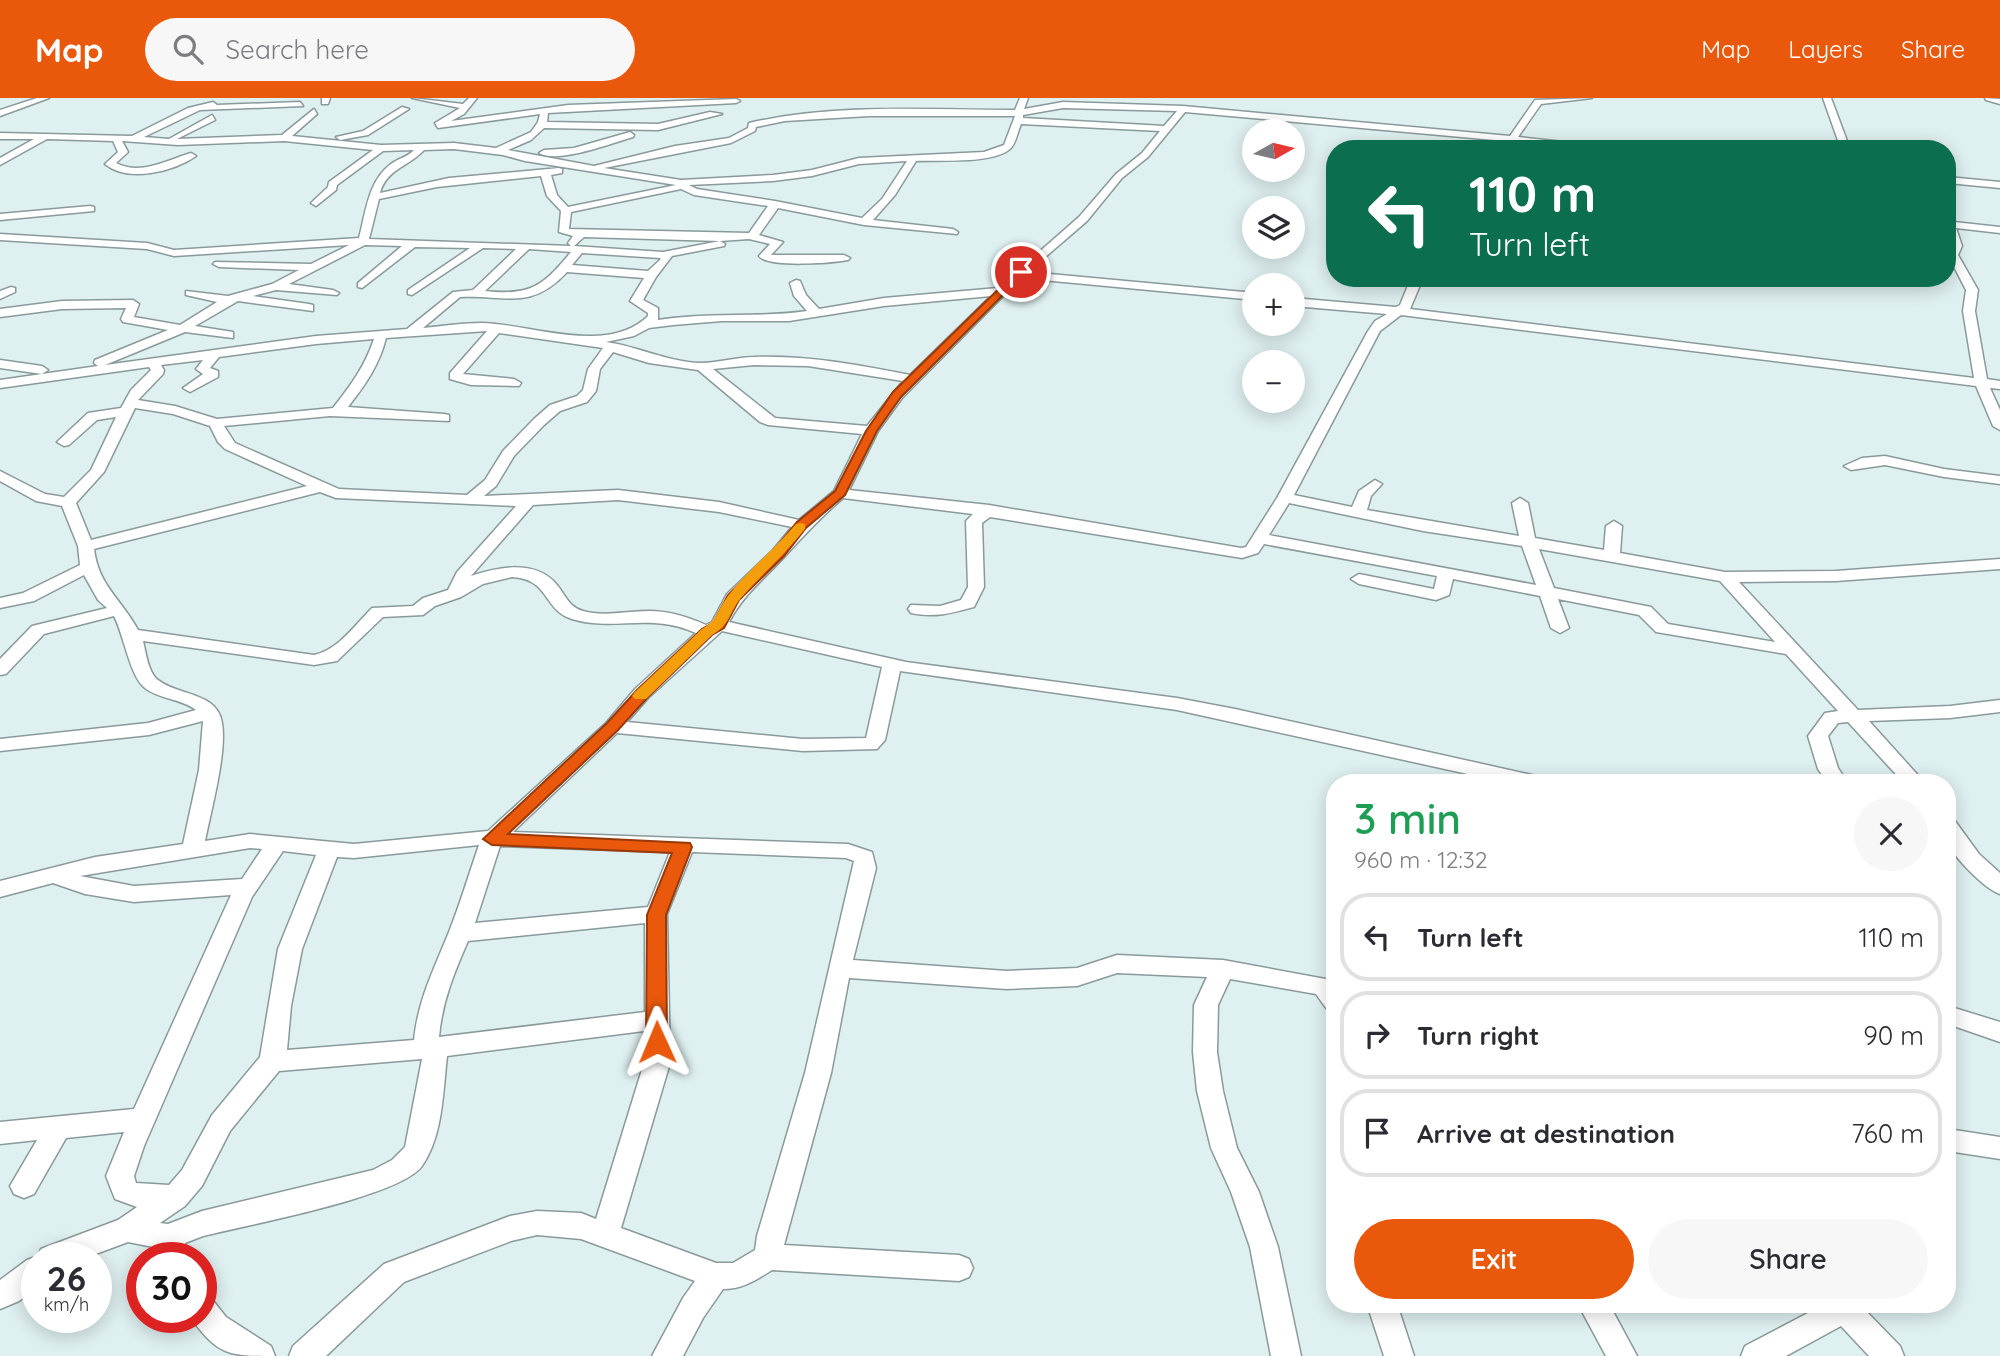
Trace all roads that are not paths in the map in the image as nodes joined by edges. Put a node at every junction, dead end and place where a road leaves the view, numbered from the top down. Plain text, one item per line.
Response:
1 (45, 98) edge
2 (222, 98) edge
3 (416, 98) edge
4 (473, 98) edge
5 (572, 98) edge
6 (1024, 98) edge
7 (1586, 98) edge
8 (1827, 98) edge
9 (1989, 98) edge
10 (737, 100) edge
11 (944, 100) edge
12 (1534, 101) edge
13 (2000, 102) edge
14 (300, 104) dead end
15 (466, 107) junction
16 (201, 108) junction
17 (568, 108) junction
18 (405, 109) dead end
19 (1183, 109) junction
20 (314, 112) dead end
21 (0, 113) edge
22 (543, 113) junction
23 (945, 114) junction
24 (1017, 117) junction
25 (212, 118) dead end
26 (438, 125) junction
27 (543, 125) junction
28 (650, 127) junction
29 (235, 128) dead end
30 (1167, 129) junction
31 (0, 136) edge
32 (45, 136) junction
33 (120, 138) junction
34 (284, 138) junction
35 (135, 139) junction
36 (1472, 140) edge
37 (1511, 140) edge
38 (1843, 140) edge
39 (167, 141) junction
40 (211, 141) junction
41 (328, 142) junction
42 (428, 147) junction
43 (381, 148) junction
44 (497, 151) junction
45 (516, 155) junction
46 (191, 156) dead end
47 (913, 159) junction
48 (0, 162) edge
49 (582, 168) junction
50 (545, 172) junction
51 (1956, 181) edge
52 (438, 184) junction
53 (681, 185) junction
54 (2000, 185) edge
55 (375, 197) junction
56 (316, 203) dead end
57 (775, 204) junction
58 (90, 209) dead end
59 (566, 210) junction
60 (0, 217) edge
61 (864, 222) junction
62 (1956, 223) edge
63 (2000, 230) edge
64 (953, 232) dead end
65 (581, 234) junction
66 (752, 236) junction
67 (0, 237) edge
68 (363, 241) junction
69 (413, 243) junction
70 (481, 245) junction
71 (526, 246) junction
72 (573, 249) junction
73 (663, 255) junction
74 (844, 258) dead end
75 (1956, 261) edge
76 (219, 264) dead end
77 (311, 268) junction
78 (564, 268) junction
79 (651, 275) junction
80 (1021, 275) junction
81 (796, 283) dead end
82 (362, 285) dead end
83 (276, 286) junction
84 (1413, 287) edge
85 (1002, 290) junction
86 (412, 292) dead end
87 (190, 293) dead end
88 (333, 293) dead end
89 (476, 293) junction
90 (234, 294) junction
91 (1242, 296) edge
92 (1305, 303) edge
93 (309, 308) dead end
94 (1397, 312) junction
95 (0, 313) edge
96 (816, 313) junction
97 (646, 325) junction
98 (498, 328) junction
99 (182, 329) junction
100 (411, 332) junction
101 (229, 335) dead end
102 (381, 335) junction
103 (591, 341) junction
104 (611, 346) junction
105 (214, 355) junction
106 (0, 364) edge
107 (153, 364) junction
108 (702, 367) junction
109 (70, 373) junction
110 (913, 379) junction
111 (1981, 382) junction
112 (514, 383) dead end
113 (0, 384) edge
114 (2000, 386) edge
115 (190, 388) dead end
116 (127, 407) junction
117 (338, 411) junction
118 (444, 418) dead end
119 (216, 423) junction
120 (2000, 426) edge
121 (872, 431) junction
122 (64, 442) dead end
123 (1851, 466) dead end
124 (0, 475) edge
125 (2000, 480) edge
126 (1375, 484) dead end
127 (320, 486) junction
128 (840, 493) junction
129 (1285, 498) junction
130 (472, 499) junction
131 (528, 501) junction
132 (68, 502) junction
133 (1520, 503) dead end
134 (989, 510) junction
135 (1359, 512) junction
136 (802, 525) junction
137 (1614, 526) dead end
138 (1260, 538) junction
139 (1528, 541) junction
140 (86, 545) junction
141 (1612, 556) junction
142 (1395, 564) junction
143 (2000, 564) edge
144 (88, 567) junction
145 (1446, 573) junction
146 (1725, 578) junction
147 (1359, 579) dead end
148 (1388, 584) junction
149 (1549, 592) junction
150 (455, 593) junction
151 (0, 603) edge
152 (917, 609) dead end
153 (118, 610) junction
154 (1560, 628) dead end
155 (713, 629) junction
156 (131, 634) junction
157 (1791, 650) junction
158 (892, 663) junction
159 (0, 670) edge
160 (2000, 706) edge
161 (208, 713) junction
162 (1853, 717) junction
163 (612, 727) junction
164 (0, 745) edge
165 (1496, 774) edge
166 (1831, 774) edge
167 (1906, 774) edge
168 (1956, 837) edge
169 (492, 839) junction
170 (278, 843) junction
171 (683, 847) junction
172 (193, 849) junction
173 (329, 849) junction
174 (1956, 856) edge
175 (1971, 859) junction
176 (56, 876) junction
177 (247, 886) junction
178 (2000, 886) edge
179 (0, 889) edge
180 (656, 915) junction
181 (460, 933) junction
182 (839, 968) junction
183 (1223, 970) junction
184 (1326, 988) edge
185 (1956, 1018) edge
186 (656, 1020) junction
187 (2000, 1031) edge
188 (431, 1048) junction
189 (271, 1061) junction
190 (143, 1119) junction
191 (58, 1128) junction
192 (0, 1133) edge
193 (1956, 1141) edge
194 (2000, 1148) edge
195 (24, 1186) dead end
196 (175, 1196) junction
197 (128, 1230) junction
198 (605, 1235) junction
199 (95, 1242) edge
200 (157, 1242) edge
201 (180, 1242) edge
202 (769, 1257) junction
203 (959, 1268) dead end
204 (716, 1276) junction
205 (21, 1282) edge
206 (0, 1295) edge
207 (1385, 1313) edge
208 (1598, 1313) edge
209 (1836, 1313) edge
210 (1855, 1313) edge
211 (217, 1328) edge
212 (260, 1356) edge
213 (304, 1356) edge
214 (667, 1356) edge
215 (1286, 1356) edge
216 (1399, 1356) edge
217 (1622, 1356) edge
218 (1756, 1356) edge
219 (1889, 1356) edge

1 - 21 street
2 - 16 street
3 - 15 street
4 - 15 street
5 - 17 street
6 - 24 street
7 - 12 street
8 - 38 street
9 - 13 street
10 - 17 street
10 - 28 street
11 - 23 street
12 - 37 street
14 - 16 street
15 - 26 street
16 - 35 street
17 - 22 street
18 - 41 street
19 - 24 street
19 - 30 street
19 - 36 street
20 - 34 street
22 - 26 street
22 - 27 street
23 - 24 street
23 - 49 street
24 - 30 street
24 - 47 street
25 - 39 street
26 - 42 street
27 - 28 street
27 - 44 street
28 - 45 street
29 - 40 street
30 - 80 street
31 - 32 street
32 - 33 street
32 - 48 street
33 - 35 street
33 - 46 street
34 - 40 street
34 - 41 street
35 - 39 street
39 - 40 street
41 - 43 street
42 - 43 street
42 - 44 street
42 - 55 street
43 - 56 street
44 - 45 street
45 - 49 street
45 - 52 street
47 - 53 street
47 - 61 street
49 - 50 street
49 - 53 street
50 - 52 street
50 - 59 street
51 - 54 street
52 - 55 street
53 - 57 street
53 - 59 street
55 - 68 street
57 - 61 street
57 - 66 street
58 - 60 street
59 - 65 street
61 - 64 street
62 - 63 street
65 - 66 street
65 - 72 street
66 - 73 street
66 - 74 street
67 - 68 street
68 - 69 street
68 - 77 street
69 - 70 street
69 - 82 street
70 - 71 street
70 - 86 street
71 - 72 street
71 - 89 street
72 - 73 street
72 - 78 street
73 - 79 street
75 - 111 street
76 - 77 street
77 - 83 street
78 - 79 street
78 - 89 street
79 - 97 street
80 - 85 street
80 - 91 street
81 - 96 street
83 - 88 street
83 - 90 street
84 - 94 street
85 - 96 street
85 - 110 street
87 - 90 street
89 - 100 street
90 - 93 street
90 - 99 street
92 - 94 street
94 - 111 street
94 - 129 street
95 - 99 street
96 - 97 street
97 - 103 street
98 - 100 street
98 - 103 street
98 - 112 street
99 - 101 street
99 - 109 street
100 - 102 street
102 - 105 street
102 - 117 street
103 - 104 street
104 - 108 street
104 - 130 street
105 - 107 street
105 - 115 street
106 - 109 street
107 - 109 street
107 - 116 street
108 - 110 street
108 - 121 street
109 - 113 street
110 - 121 street
111 - 114 street
111 - 120 street
116 - 119 street
116 - 122 street
116 - 132 street
117 - 118 street
117 - 119 street
119 - 127 street
121 - 128 street
123 - 125 street
124 - 132 street
126 - 135 street
127 - 130 street
127 - 140 street
128 - 134 street
128 - 136 street
129 - 135 street
129 - 138 street
130 - 131 street
131 - 136 street
131 - 150 street
132 - 140 street
133 - 139 street
134 - 138 street
134 - 152 street
135 - 139 street
136 - 155 street
137 - 141 street
138 - 142 street
139 - 141 street
139 - 149 street
140 - 144 street
141 - 146 street
142 - 145 street
142 - 148 street
143 - 146 street
144 - 151 street
144 - 153 street
145 - 148 street
145 - 149 street
146 - 157 street
147 - 148 street
149 - 154 street
149 - 157 street
150 - 155 street
150 - 156 street
153 - 156 street
153 - 159 street
155 - 158 street
155 - 163 street
156 - 161 street
157 - 162 street
158 - 163 street
158 - 165 street
160 - 162 street
161 - 164 street
161 - 172 street
162 - 166 street
162 - 167 street
163 - 169 street
168 - 175 street
169 - 171 street
169 - 173 street
169 - 181 street
170 - 172 street
170 - 173 street
170 - 177 street
171 - 180 street
171 - 182 street
172 - 176 street
173 - 189 street
174 - 175 street
175 - 178 street
176 - 177 street
176 - 179 street
177 - 190 street
180 - 181 street
180 - 186 street
181 - 188 street
182 - 183 street
182 - 202 street
183 - 184 street
183 - 215 street
185 - 187 street
186 - 188 street
186 - 198 street
188 - 189 street
188 - 201 street
189 - 196 street
190 - 191 street
190 - 196 street
191 - 192 street
191 - 195 street
193 - 194 street
196 - 197 street
197 - 199 street
197 - 200 street
198 - 204 street
198 - 213 street
202 - 203 street
202 - 204 street
204 - 214 street
205 - 206 street
207 - 216 street
208 - 217 street
209 - 218 street
210 - 219 street
211 - 212 street

